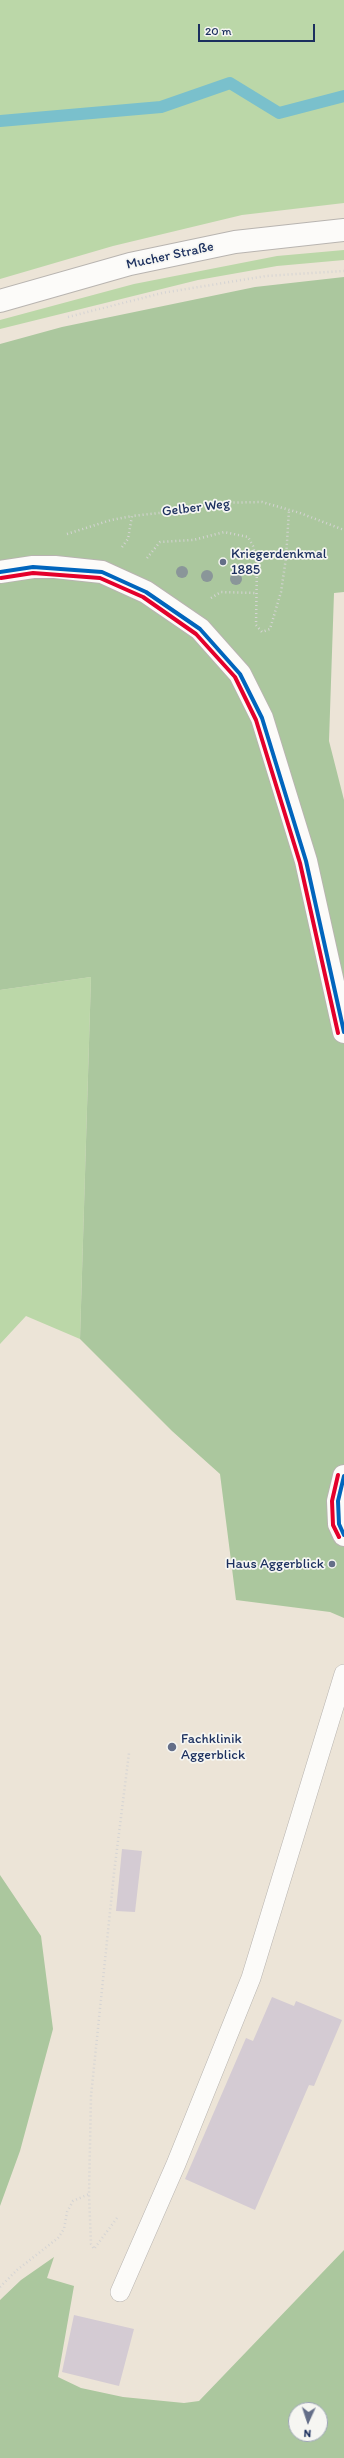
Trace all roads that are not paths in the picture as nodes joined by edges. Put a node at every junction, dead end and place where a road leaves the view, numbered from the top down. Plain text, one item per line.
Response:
1 (344, 230) edge
2 (0, 301) edge
3 (0, 572) edge
4 (344, 1032) edge
5 (344, 1476) edge
6 (344, 1535) edge
7 (344, 1674) edge
8 (120, 2292) dead end

1 - 2 street, Mucher Straße
3 - 4 street
5 - 6 street
7 - 8 lane

